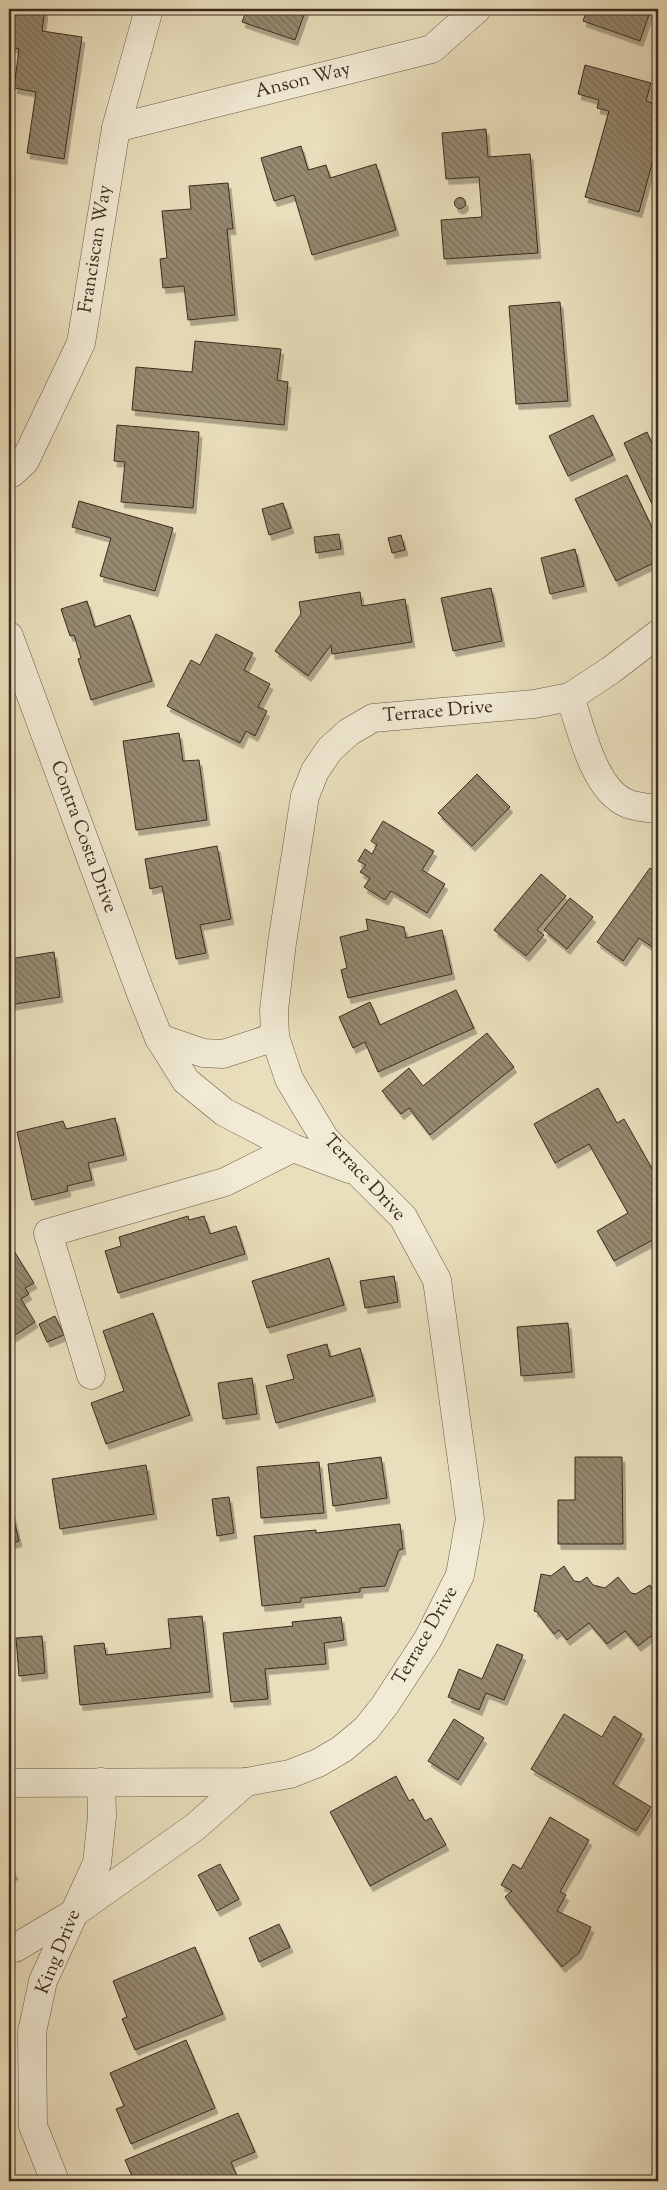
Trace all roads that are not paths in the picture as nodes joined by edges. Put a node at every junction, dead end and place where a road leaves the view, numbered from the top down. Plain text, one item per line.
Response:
1 (148, 9) edge
2 (476, 9) edge
3 (116, 128) junction
4 (9, 474) edge
5 (658, 634) edge
6 (9, 636) edge
7 (570, 697) junction
8 (658, 809) edge
9 (275, 1037) junction
10 (159, 1038) junction
11 (293, 1148) junction
12 (356, 1171) junction
13 (91, 1375) dead end
14 (101, 1782) junction
15 (246, 1782) junction
16 (9, 1783) edge
17 (74, 1913) junction
18 (9, 1949) edge
19 (55, 2181) edge

1 - 3 street, Franciscan Way
2 - 3 street, Anson Way
3 - 4 street, Franciscan Way
5 - 7 street, Terrace Drive
6 - 10 street, Contra Costa Drive
7 - 8 street
7 - 9 street, Terrace Drive
9 - 10 street
9 - 12 street, Terrace Drive
10 - 11 street, Contra Costa Drive
11 - 12 street, Contra Costa Drive
11 - 13 street
12 - 15 street, Terrace Drive
14 - 15 street, Terrace Drive
14 - 16 street, Terrace Drive
14 - 17 street, King Drive
15 - 17 street
17 - 18 street
17 - 19 street, King Drive

